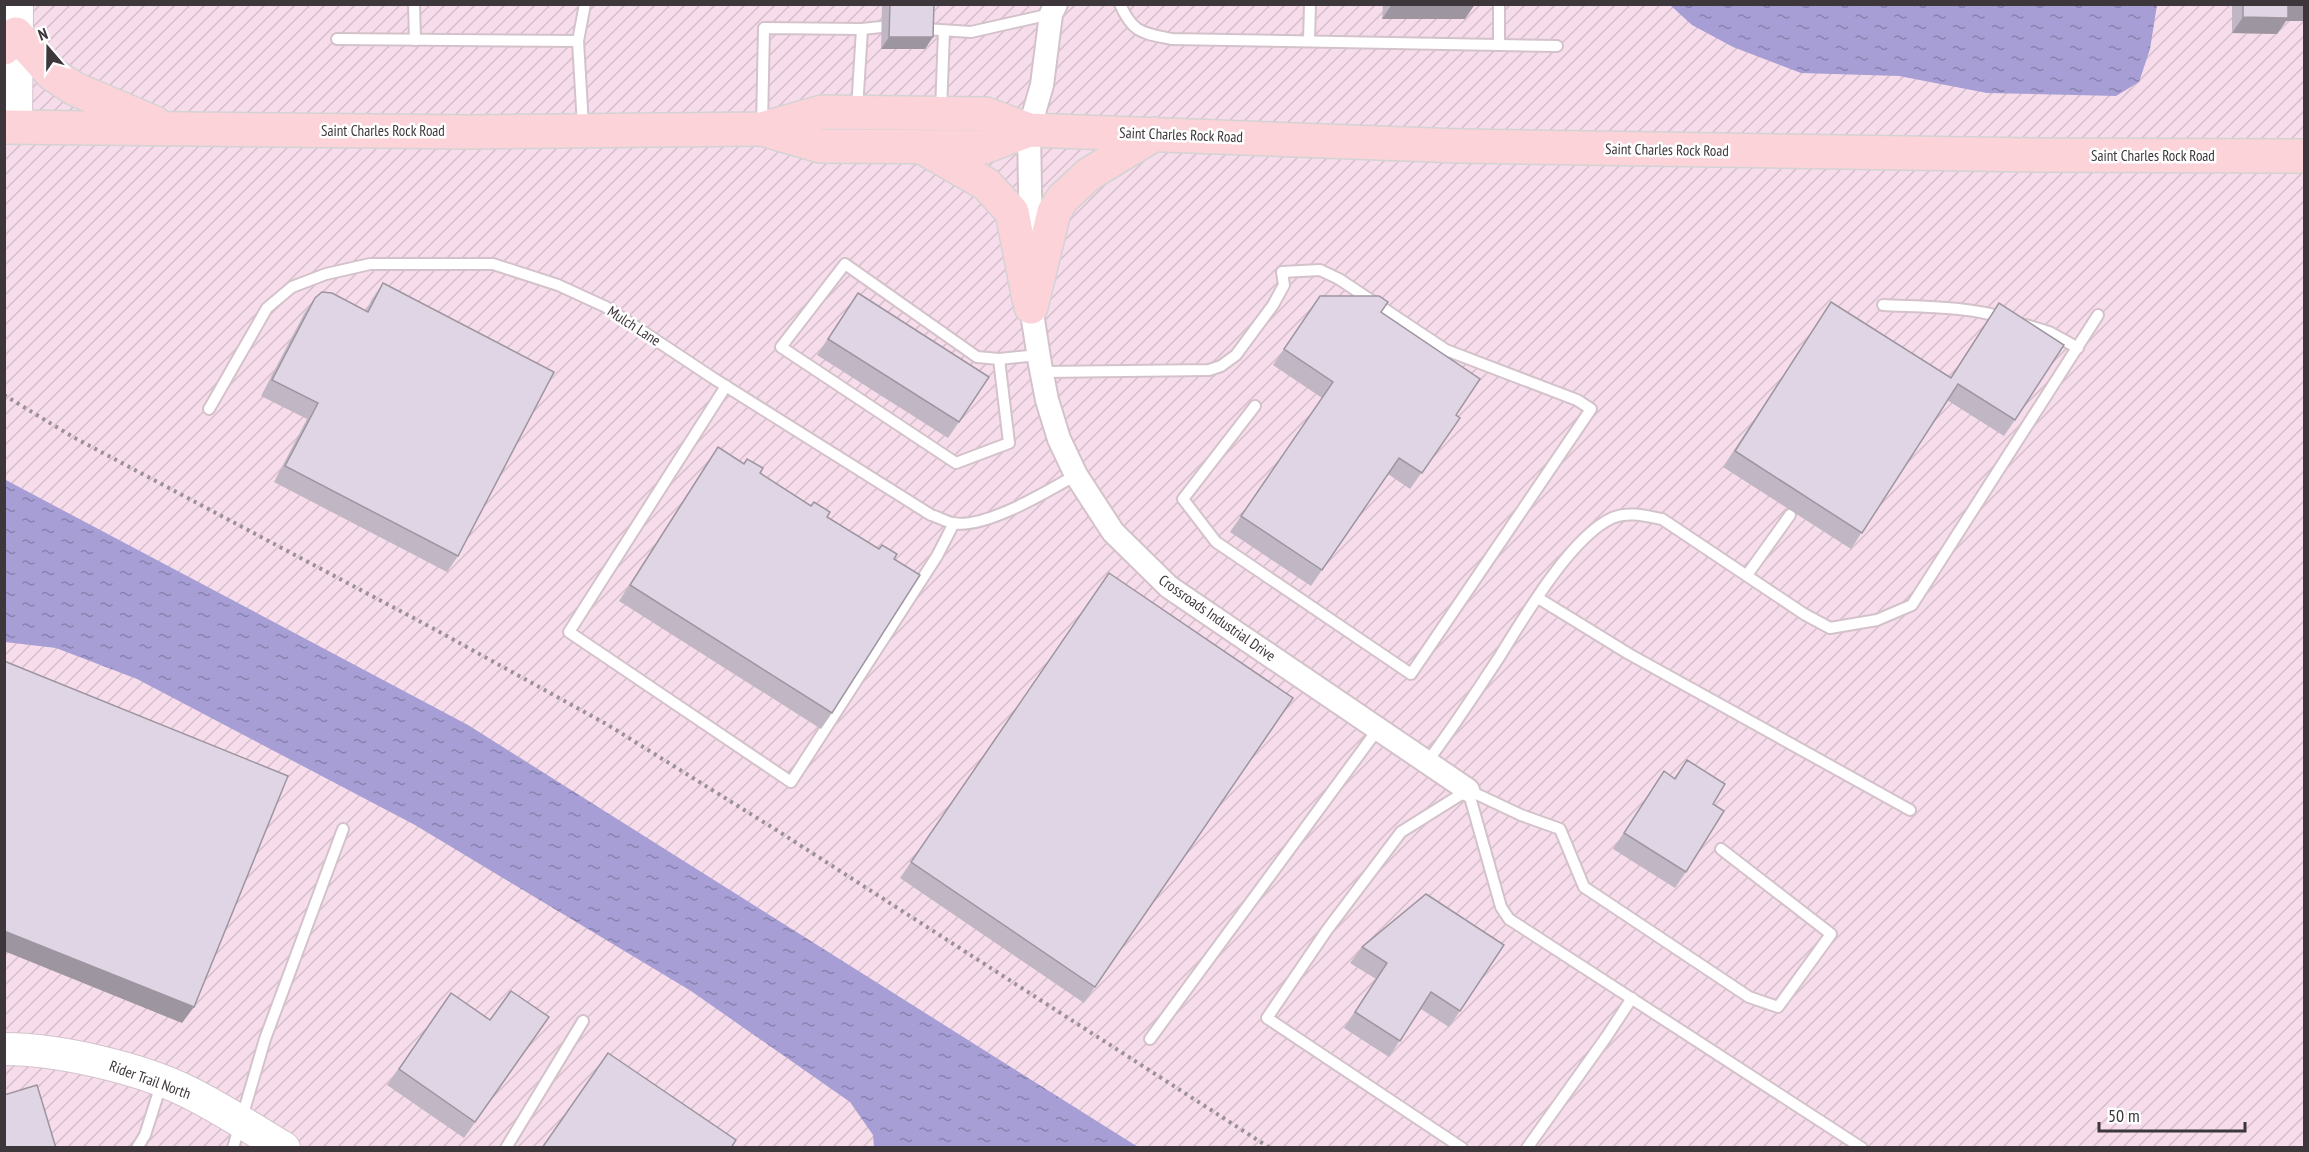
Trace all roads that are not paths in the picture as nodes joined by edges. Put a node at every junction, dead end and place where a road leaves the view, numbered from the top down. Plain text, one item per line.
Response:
1 (414, 4) edge
2 (585, 4) edge
3 (1120, 4) edge
4 (1310, 4) edge
5 (1499, 4) edge
6 (1054, 9) edge
7 (881, 27) dead end
8 (12, 29) edge
9 (862, 29) junction
10 (925, 29) edge
11 (944, 30) junction
12 (337, 39) dead end
13 (415, 40) junction
14 (578, 41) junction
15 (1309, 41) junction
16 (1499, 45) junction
17 (1557, 46) dead end
18 (857, 112) junction
19 (941, 113) junction
20 (10, 127) edge
21 (170, 129) junction
22 (762, 129) junction
23 (1029, 129) junction
24 (583, 130) junction
25 (1155, 134) junction
26 (921, 147) junction
27 (2304, 156) edge
28 (1883, 304) dead end
29 (1031, 307) junction
30 (2098, 315) dead end
31 (2078, 348) junction
32 (999, 359) junction
33 (1040, 363) junction
34 (726, 386) junction
35 (1255, 406) dead end
36 (209, 409) dead end
37 (1076, 475) junction
38 (1790, 515) dead end
39 (954, 523) junction
40 (1747, 575) junction
41 (1538, 598) junction
42 (1378, 729) junction
43 (1427, 762) junction
44 (1468, 790) junction
45 (1910, 810) dead end
46 (343, 829) dead end
47 (1721, 849) dead end
48 (1632, 998) junction
49 (583, 1021) dead end
50 (1150, 1039) dead end
51 (4, 1048) edge
52 (162, 1082) junction
53 (237, 1135) edge
54 (137, 1148) edge
55 (284, 1148) edge
56 (506, 1148) edge
57 (1462, 1148) edge
58 (1527, 1148) edge
59 (1862, 1148) edge

1 - 13 lane
2 - 14 lane
3 - 15 lane
4 - 15 lane
5 - 16 lane
6 - 11 lane
6 - 23 street, Crossroads Industrial Drive
7 - 9 lane
8 - 20 street
8 - 21 main road
9 - 18 lane
9 - 22 lane
10 - 11 lane
11 - 19 lane
12 - 13 lane
13 - 14 lane
14 - 24 lane
15 - 16 lane
16 - 17 lane
18 - 19 main road, Saint Charles Rock Road
18 - 22 main road, Saint Charles Rock Road
19 - 23 main road, Saint Charles Rock Road
20 - 21 main road, Saint Charles Rock Road
21 - 24 main road, Saint Charles Rock Road
22 - 24 main road, Saint Charles Rock Road
22 - 26 main road, Saint Charles Rock Road
23 - 25 main road, Saint Charles Rock Road
23 - 26 main road, Saint Charles Rock Road
23 - 29 street, Crossroads Industrial Drive
25 - 27 main road, Saint Charles Rock Road
25 - 29 main road
26 - 29 main road
28 - 31 lane
29 - 33 street, Crossroads Industrial Drive
30 - 31 lane
31 - 40 lane
32 - 32 lane
32 - 33 lane
33 - 35 lane
33 - 37 street, Crossroads Industrial Drive
34 - 36 lane, Mulch Lane
34 - 39 lane, Mulch Lane
34 - 39 lane
37 - 39 lane, Mulch Lane
37 - 42 street, Crossroads Industrial Drive
38 - 40 lane
40 - 41 lane
41 - 43 lane
41 - 45 lane
42 - 43 street, Crossroads Industrial Drive
42 - 50 lane
43 - 44 street, Crossroads Industrial Drive
44 - 47 lane
44 - 48 lane
44 - 57 lane
46 - 53 lane
48 - 58 lane
48 - 59 lane
49 - 56 lane
51 - 52 street, Rider Trail North
52 - 53 street, Rider Trail North
52 - 54 lane
53 - 55 street, Rider Trail North

